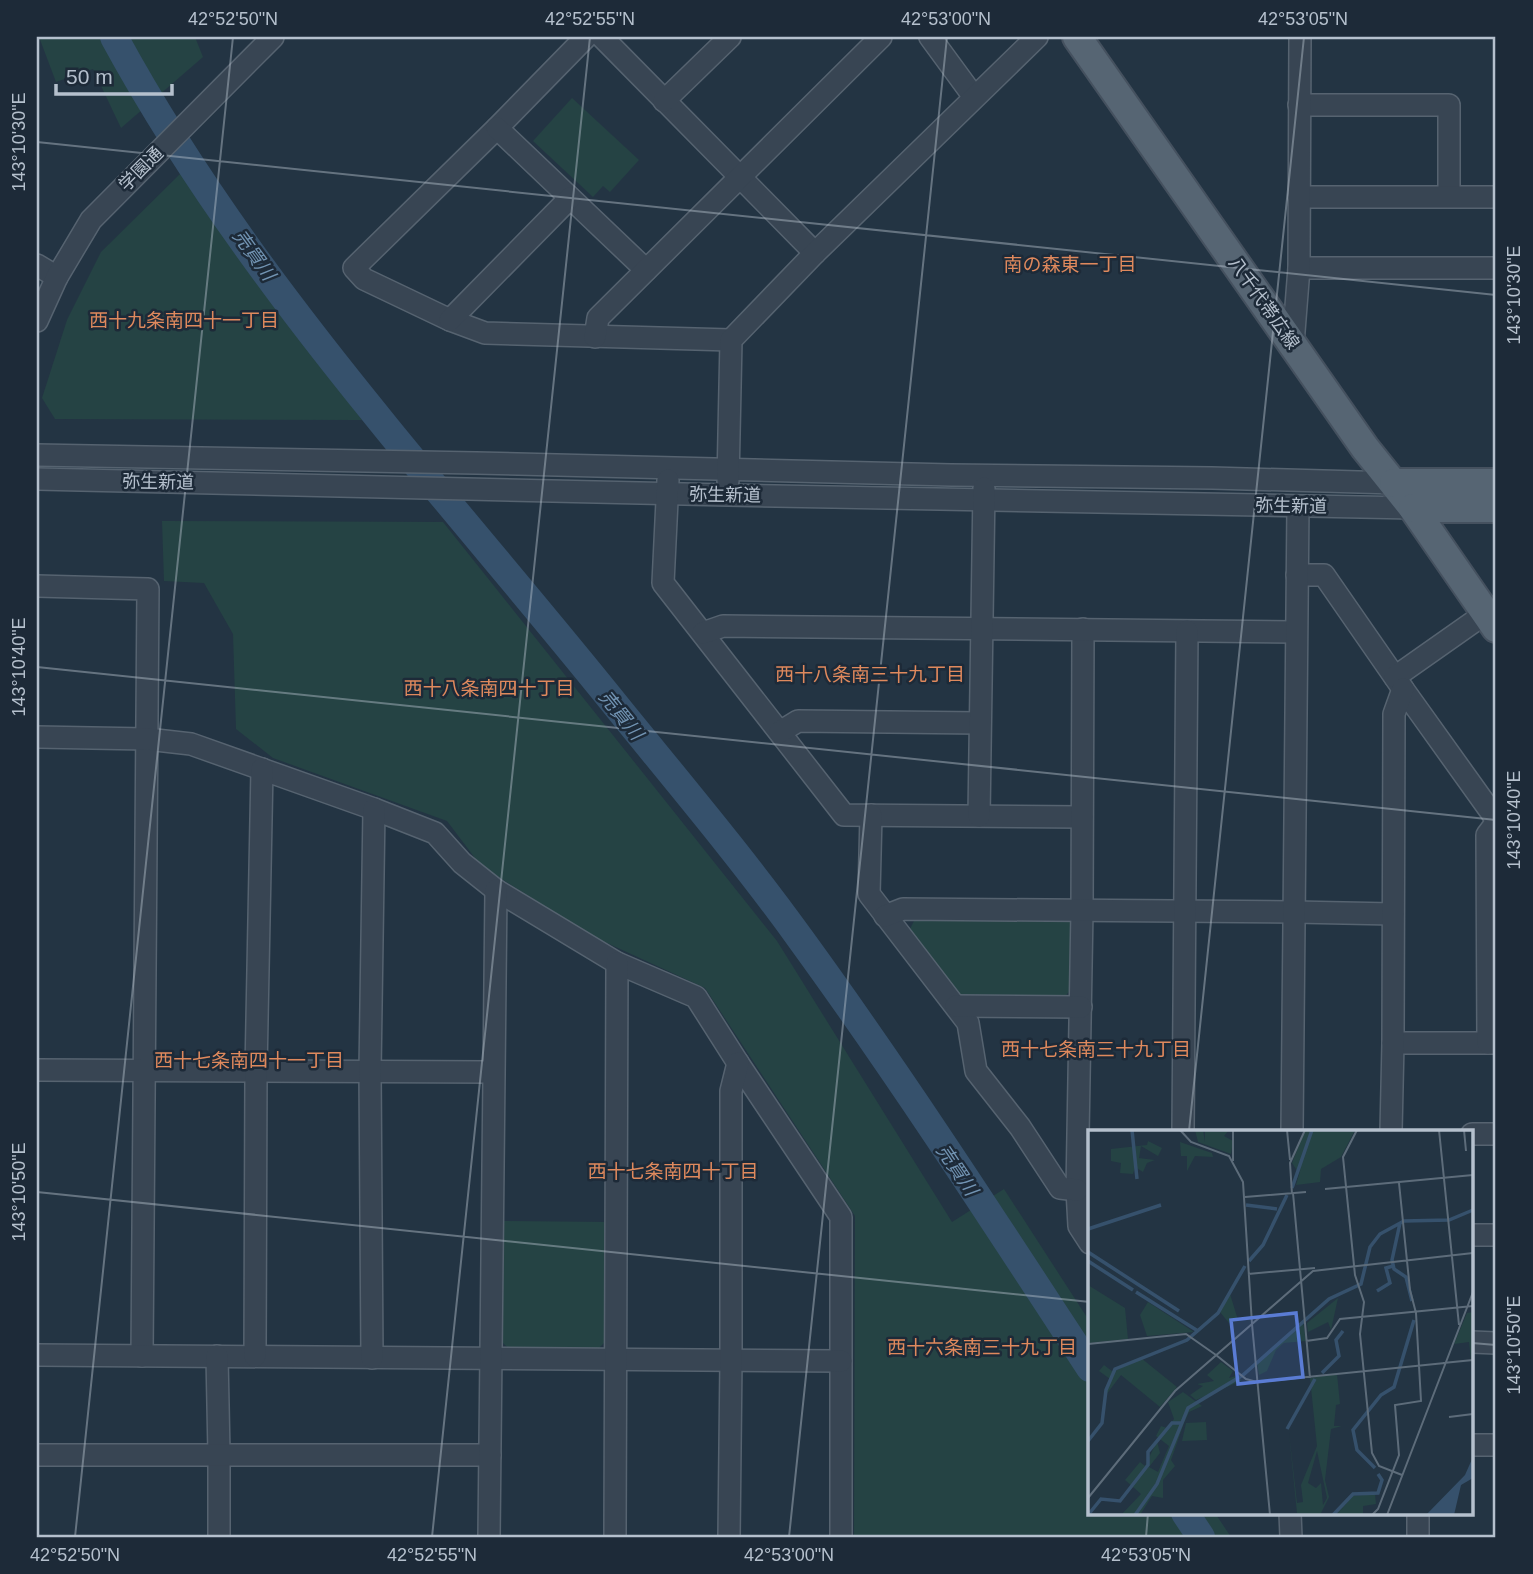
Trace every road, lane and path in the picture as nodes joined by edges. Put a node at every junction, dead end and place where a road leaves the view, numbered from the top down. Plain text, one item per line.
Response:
1 (274, 37) edge
2 (586, 37) edge
3 (602, 37) edge
4 (730, 37) edge
5 (881, 37) edge
6 (930, 37) edge
7 (1037, 37) edge
8 (1300, 37) edge
9 (1079, 38) edge
10 (974, 97) junction
11 (664, 101) junction
12 (1299, 105) junction
13 (497, 128) junction
14 (740, 176) junction
15 (1449, 196) junction
16 (1299, 197) junction
17 (1496, 197) edge
18 (570, 198) junction
19 (815, 253) junction
20 (37, 265) edge
21 (1299, 268) junction
22 (1496, 268) edge
23 (646, 271) junction
24 (57, 277) junction
25 (450, 320) junction
26 (37, 321) edge
27 (595, 337) junction
28 (731, 340) junction
29 (1293, 344) junction
30 (37, 455) edge
31 (669, 467) junction
32 (728, 468) junction
33 (984, 476) junction
34 (37, 479) edge
35 (1394, 483) junction
36 (1496, 483) edge
37 (667, 494) junction
38 (727, 495) junction
39 (983, 500) junction
40 (1298, 506) junction
41 (1413, 508) junction
42 (1496, 508) edge
43 (1297, 575) junction
44 (37, 586) edge
45 (1491, 620) edge
46 (981, 628) junction
47 (1083, 629) junction
48 (1187, 631) junction
49 (1296, 632) junction
50 (703, 633) junction
51 (1399, 683) junction
52 (980, 723) junction
53 (780, 732) junction
54 (37, 737) edge
55 (147, 740) junction
56 (262, 769) junction
57 (374, 809) junction
58 (871, 815) junction
59 (979, 816) junction
60 (1082, 817) junction
61 (1496, 821) edge
62 (496, 890) junction
63 (1082, 911) junction
64 (1185, 912) junction
65 (1295, 912) junction
66 (1393, 914) junction
67 (885, 916) junction
68 (617, 962) junction
69 (956, 1006) junction
70 (1081, 1007) junction
71 (1393, 1043) junction
72 (1492, 1043) edge
73 (738, 1063) junction
74 (37, 1070) edge
75 (145, 1070) junction
76 (256, 1070) junction
77 (370, 1070) junction
78 (493, 1072) junction
79 (1183, 1130) edge
80 (1292, 1130) edge
81 (1391, 1130) edge
82 (1474, 1133) edge
83 (1496, 1134) edge
84 (1077, 1190) junction
85 (1474, 1235) edge
86 (1496, 1235) edge
87 (1088, 1239) edge
88 (1474, 1342) edge
89 (1496, 1342) edge
90 (37, 1355) edge
91 (142, 1356) junction
92 (217, 1356) junction
93 (255, 1356) junction
94 (372, 1358) junction
95 (490, 1358) junction
96 (731, 1360) junction
97 (616, 1361) junction
98 (841, 1361) junction
99 (1474, 1445) edge
100 (1496, 1445) edge
101 (219, 1454) junction
102 (37, 1455) edge
103 (490, 1455) junction
104 (1290, 1514) edge
105 (1418, 1514) edge
106 (219, 1537) edge
107 (489, 1537) edge
108 (615, 1537) edge
109 (729, 1537) edge
110 (841, 1537) edge
111 (1291, 1537) edge
112 (1418, 1537) edge

1 - 24 street, 学園通
2 - 13 street
3 - 11 street
4 - 11 street
5 - 14 street
6 - 10 street
7 - 10 street
8 - 12 street
9 - 29 main road, 八千代帯広線
10 - 19 street
11 - 14 street
12 - 15 street
12 - 16 street
13 - 18 street
13 - 25 street
14 - 19 street
14 - 23 street
15 - 16 street
15 - 17 street
16 - 21 street
18 - 23 street
18 - 25 street
19 - 28 street
20 - 24 street
21 - 22 street
21 - 29 street
23 - 27 street
24 - 26 street, 学園通
25 - 27 street
27 - 28 street
28 - 32 street
29 - 35 main road, 八千代帯広線
30 - 31 street, 弥生新道
31 - 32 street, 弥生新道
31 - 37 street
32 - 33 street, 弥生新道
32 - 38 street
33 - 35 street, 弥生新道
33 - 39 street
34 - 37 street, 弥生新道
35 - 36 main road
35 - 41 main road, 八千代帯広線
37 - 38 street, 弥生新道
37 - 50 street
38 - 39 street, 弥生新道
39 - 40 street, 弥生新道
39 - 46 street
40 - 41 street, 弥生新道
40 - 43 street
41 - 42 main road
41 - 45 main road, 八千代帯広線
43 - 49 street
43 - 51 street
44 - 55 street
45 - 51 street
46 - 47 street
46 - 50 street
46 - 52 street
47 - 48 street
47 - 60 street
48 - 49 street
48 - 64 street
49 - 65 street
50 - 53 street
51 - 61 street
51 - 66 street
52 - 53 street
52 - 59 street
53 - 58 street
54 - 55 street
55 - 56 street
55 - 75 street
56 - 57 street
56 - 76 street
57 - 62 street
57 - 77 street
58 - 59 street
58 - 67 street
59 - 60 street
60 - 63 street
61 - 72 street
62 - 68 street
62 - 78 street
63 - 64 street
63 - 67 street
63 - 70 street
64 - 65 street
64 - 79 street
65 - 66 street
65 - 80 street
66 - 71 street
67 - 69 street
68 - 73 street
68 - 97 street
69 - 70 street
69 - 84 street
70 - 84 street
71 - 72 street
71 - 81 street
73 - 96 street
73 - 98 street
74 - 75 street
75 - 76 street
75 - 91 street
76 - 77 street
76 - 93 street
77 - 78 street
77 - 94 street
78 - 95 street
82 - 83 street
84 - 87 street
85 - 86 street
88 - 89 street
90 - 91 street
91 - 92 street
92 - 93 street
92 - 101 street
93 - 94 street
94 - 95 street
95 - 97 street
95 - 103 street
96 - 97 street
96 - 98 street
96 - 109 street
97 - 108 street
98 - 110 street
99 - 100 street
101 - 102 street
101 - 103 street
101 - 106 street
103 - 107 street
104 - 111 street
105 - 112 street

